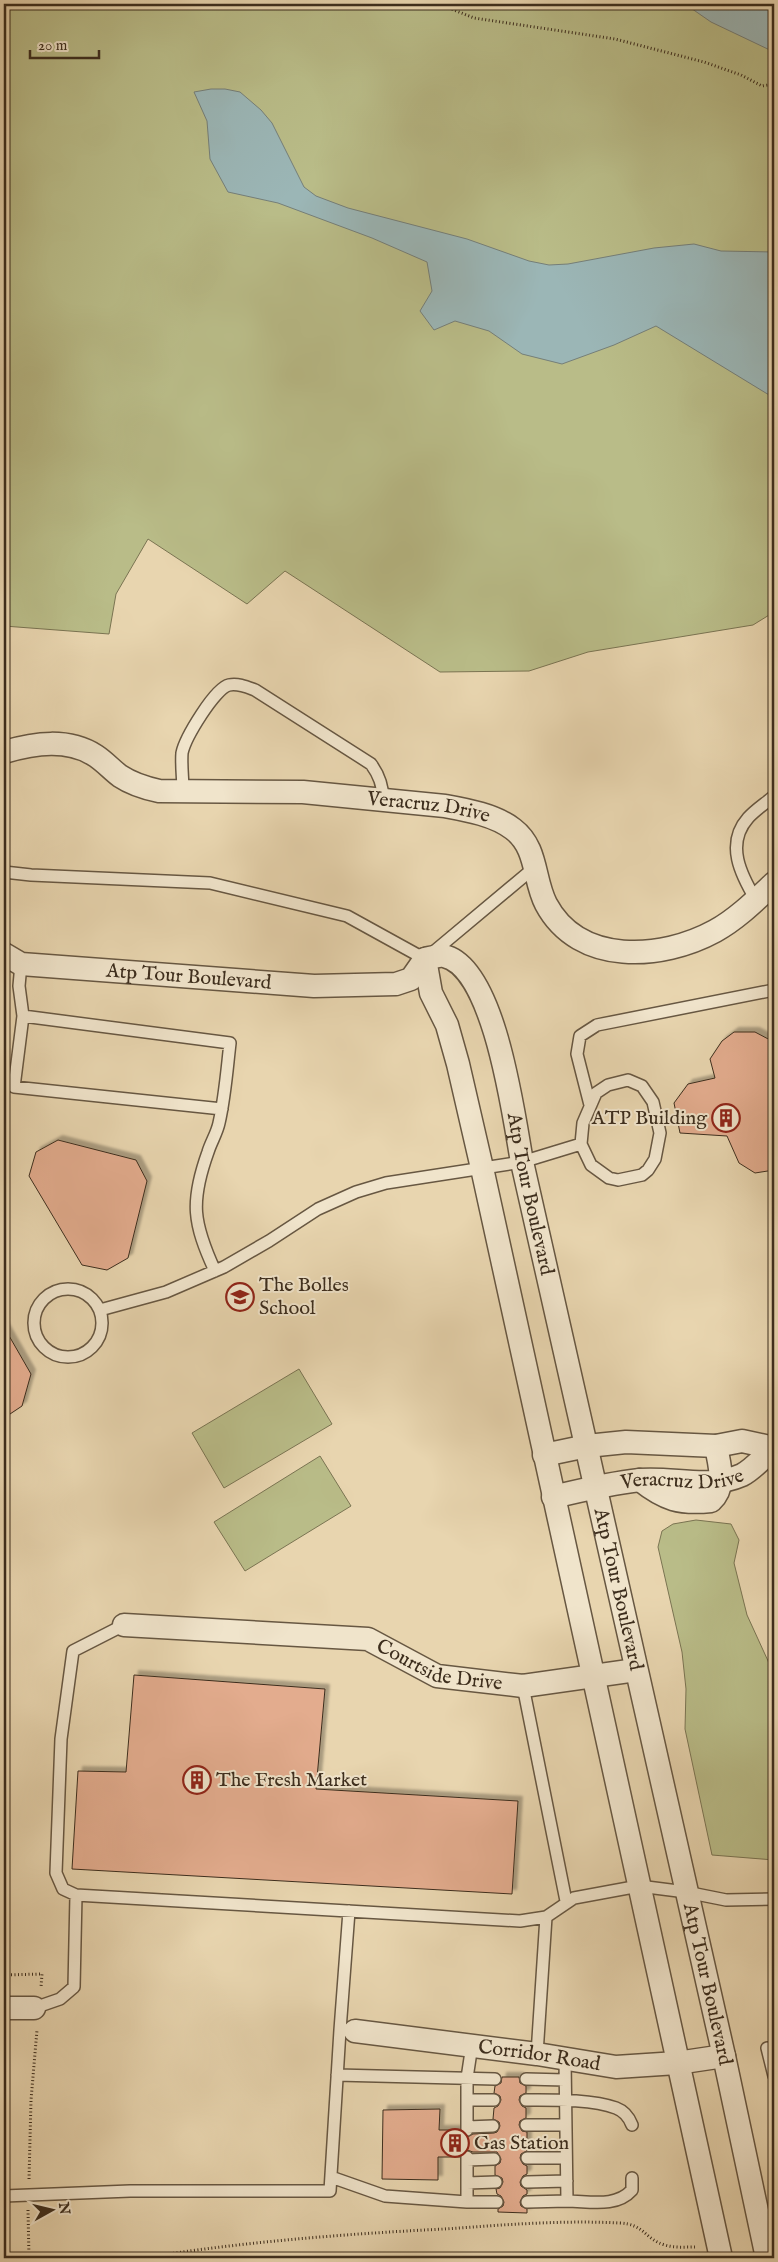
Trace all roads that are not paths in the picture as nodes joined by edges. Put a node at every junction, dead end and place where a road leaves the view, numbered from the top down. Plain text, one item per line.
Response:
1 (4, 752) edge
2 (183, 792) junction
3 (774, 796) edge
4 (383, 800) junction
5 (535, 867) junction
6 (4, 872) edge
7 (774, 883) edge
8 (756, 900) junction
9 (12, 959) edge
10 (425, 959) junction
11 (774, 990) edge
12 (23, 1016) junction
13 (590, 1106) junction
14 (222, 1109) junction
15 (581, 1144) junction
16 (522, 1162) junction
17 (482, 1168) junction
18 (215, 1270) junction
19 (100, 1310) junction
20 (672, 1443) junction
21 (587, 1446) junction
22 (716, 1446) junction
23 (774, 1448) edge
24 (544, 1455) junction
25 (640, 1480) junction
26 (670, 1480) junction
27 (722, 1480) junction
28 (596, 1487) junction
29 (553, 1497) junction
30 (124, 1625) joint
31 (636, 1670) junction
32 (593, 1677) junction
33 (523, 1686) junction
34 (638, 1886) junction
35 (686, 1892) junction
36 (76, 1895) junction
37 (774, 1899) edge
38 (566, 1901) junction
39 (350, 1911) junction
40 (546, 1917) junction
41 (37, 2007) joint
42 (4, 2008) edge
43 (348, 2030) junction
44 (472, 2045) junction
45 (768, 2048) dead end
46 (537, 2054) junction
47 (724, 2056) junction
48 (677, 2063) junction
49 (565, 2070) junction
50 (337, 2075) junction
51 (774, 2076) edge
52 (467, 2078) junction
53 (495, 2079) dead end
54 (526, 2079) dead end
55 (467, 2100) junction
56 (494, 2100) dead end
57 (526, 2100) dead end
58 (566, 2100) junction
59 (632, 2124) dead end
60 (526, 2125) dead end
61 (565, 2125) junction
62 (493, 2126) dead end
63 (527, 2158) dead end
64 (566, 2158) junction
65 (494, 2159) dead end
66 (331, 2177) junction
67 (632, 2178) dead end
68 (567, 2181) junction
69 (496, 2182) dead end
70 (527, 2182) dead end
71 (467, 2183) junction
72 (4, 2196) edge
73 (567, 2201) junction
74 (467, 2202) junction
75 (497, 2202) dead end
76 (527, 2202) dead end
77 (720, 2253) edge
78 (767, 2258) edge

1 - 2 street, Veracruz Drive
2 - 4 street, Veracruz Drive
2 - 4 lane
3 - 8 lane
4 - 5 street, Veracruz Drive
5 - 8 street, Veracruz Drive
5 - 10 lane
6 - 10 lane
7 - 8 street, Veracruz Drive
9 - 10 street, Atp Tour Boulevard
9 - 12 lane
10 - 16 street, Atp Tour Boulevard
10 - 17 street, Atp Tour Boulevard
11 - 13 lane
12 - 14 lane
12 - 14 lane
13 - 15 lane
13 - 15 lane
14 - 18 lane
15 - 16 lane
16 - 17 lane
16 - 21 street, Atp Tour Boulevard
17 - 18 lane
17 - 24 street, Atp Tour Boulevard
18 - 19 lane
19 - 19 lane
20 - 21 street, Veracruz Drive
20 - 22 street, Veracruz Drive
20 - 26 street
21 - 24 street, Veracruz Drive
21 - 28 street, Atp Tour Boulevard
22 - 23 street, Veracruz Drive
22 - 27 street
23 - 27 street, Veracruz Drive
24 - 29 street, Atp Tour Boulevard
25 - 26 street, Veracruz Drive
25 - 27 street
25 - 28 street, Veracruz Drive
26 - 27 street, Veracruz Drive
28 - 29 street, Veracruz Drive
28 - 31 street, Atp Tour Boulevard
29 - 32 street, Atp Tour Boulevard
30 - 33 street, Courtside Drive
30 - 36 lane
31 - 32 street, Courtside Drive
31 - 35 street, Atp Tour Boulevard
32 - 33 street, Courtside Drive
32 - 34 street, Atp Tour Boulevard
33 - 38 lane
34 - 35 lane
34 - 38 lane
34 - 48 street, Atp Tour Boulevard
35 - 37 lane
35 - 47 street, Atp Tour Boulevard
36 - 39 lane
36 - 41 lane
38 - 40 lane
39 - 40 lane
39 - 43 lane
40 - 46 lane
41 - 42 street
43 - 44 street, Corridor Road
43 - 50 lane
44 - 46 street, Corridor Road
44 - 52 lane
45 - 51 lane
46 - 49 street, Corridor Road
47 - 48 street, Corridor Road
47 - 78 street, Atp Tour Boulevard
48 - 49 street, Corridor Road
48 - 77 street, Atp Tour Boulevard
49 - 54 lane
49 - 58 lane
50 - 52 lane
50 - 66 lane
52 - 53 lane
52 - 55 lane
55 - 56 lane
55 - 62 lane
57 - 58 lane
58 - 59 lane
58 - 61 lane
60 - 61 lane
61 - 64 lane
63 - 64 lane
64 - 68 lane
65 - 71 lane
66 - 72 lane
66 - 74 lane
67 - 73 lane
68 - 70 lane
68 - 73 lane
69 - 71 lane
71 - 74 lane
73 - 76 lane
74 - 75 lane

